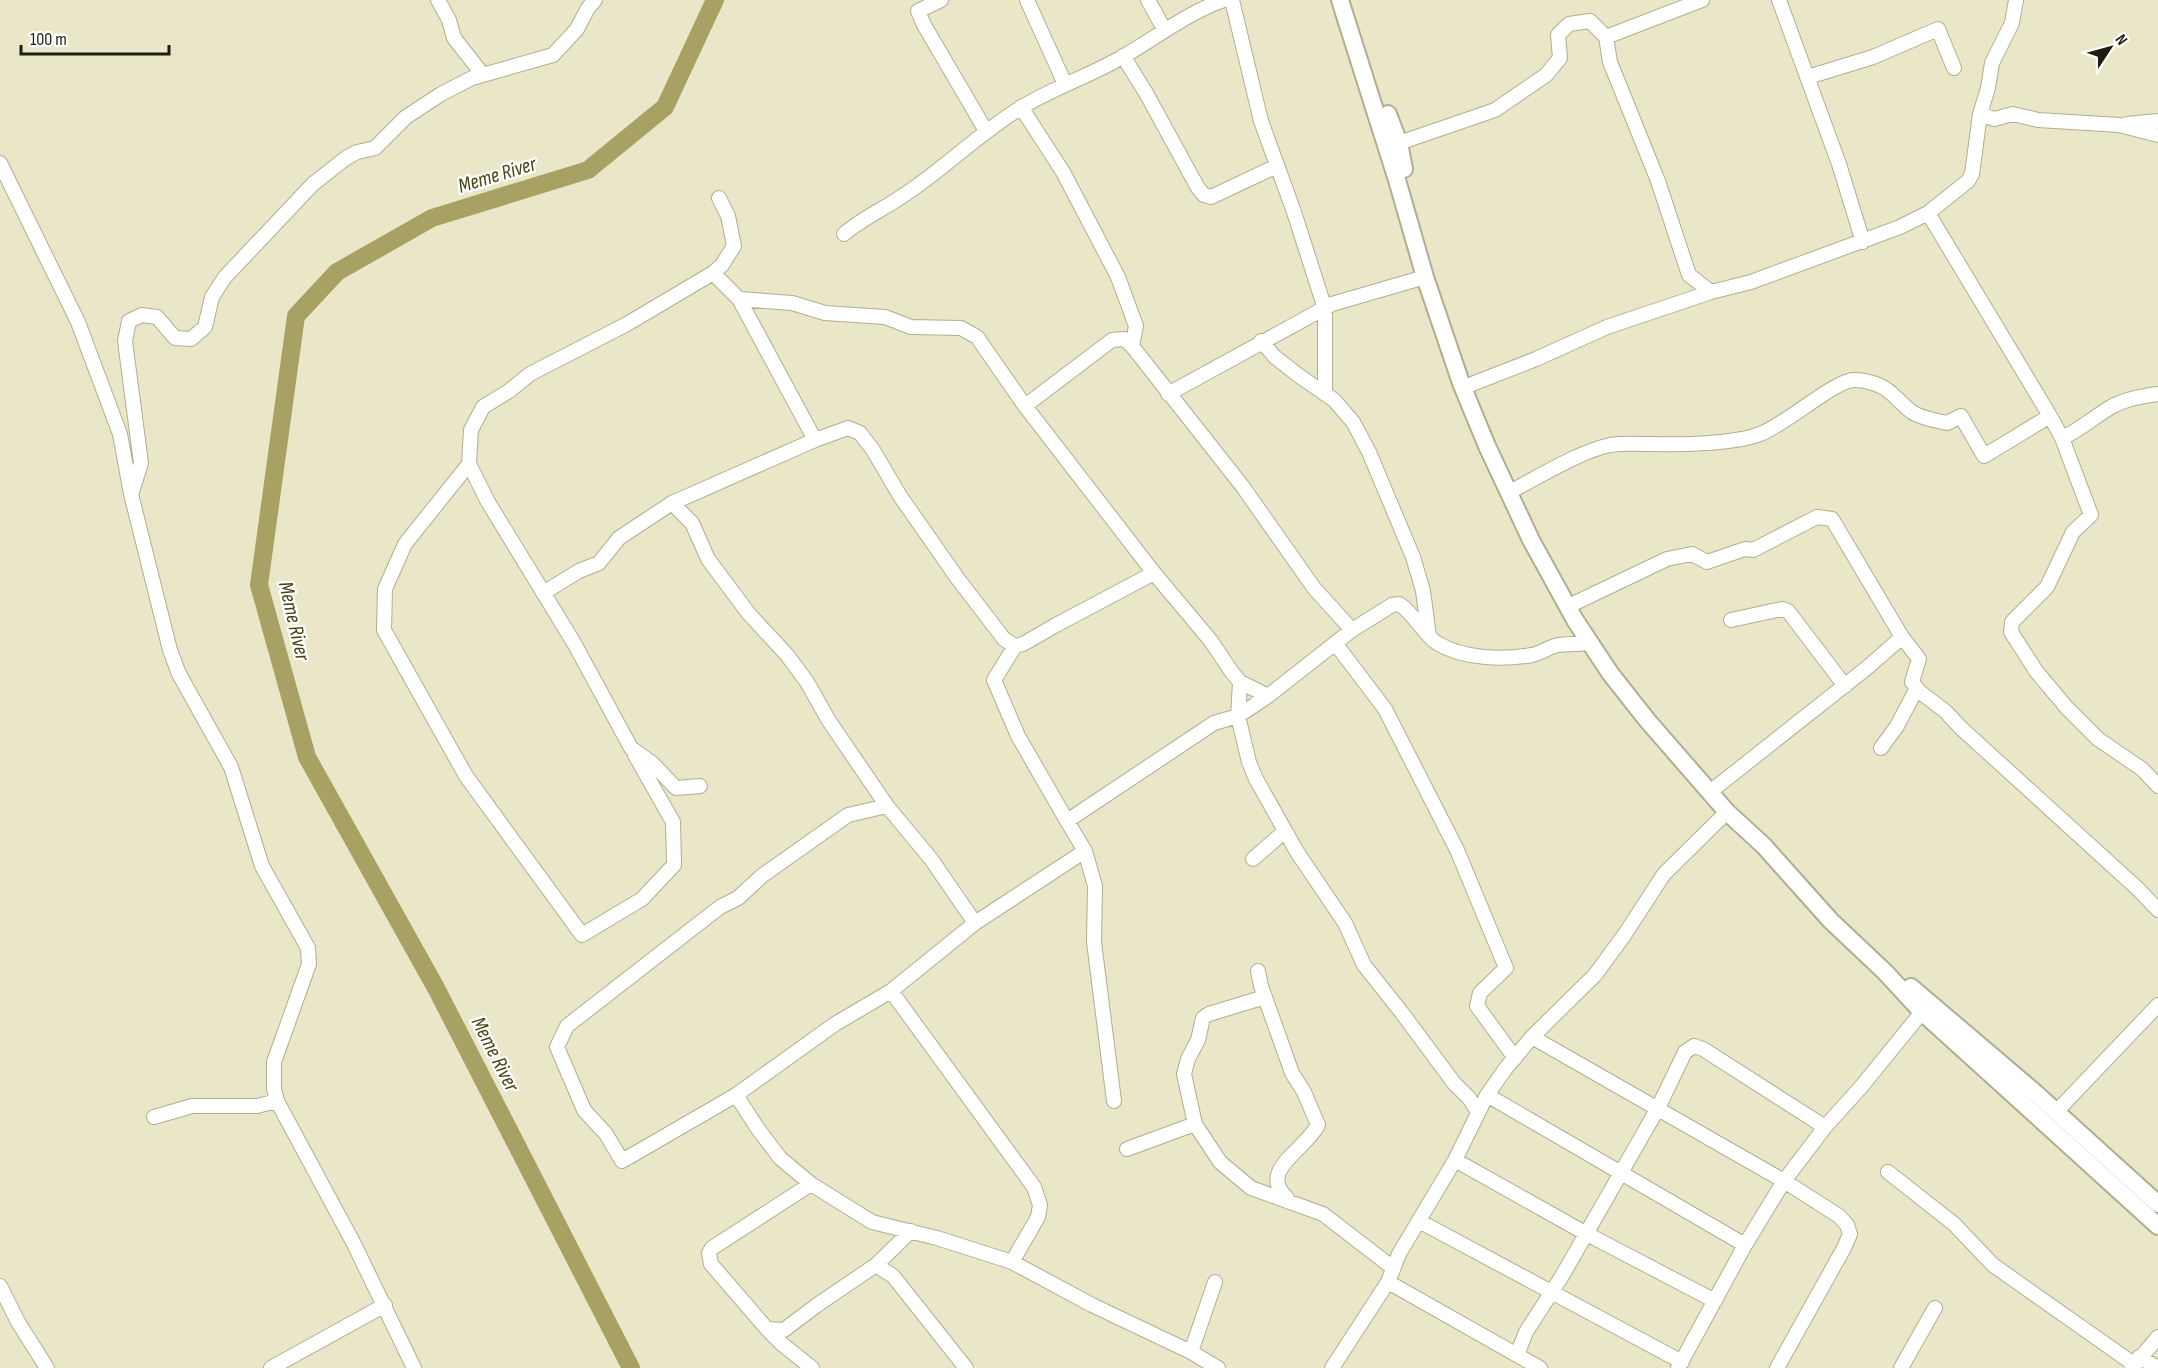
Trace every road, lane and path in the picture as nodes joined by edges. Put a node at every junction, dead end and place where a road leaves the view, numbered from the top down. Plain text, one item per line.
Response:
1 (438, 0) edge
2 (595, 0) edge
3 (941, 0) edge
4 (1027, 0) edge
5 (1148, 0) edge
6 (1233, 0) edge
7 (1340, 0) edge
8 (1350, 0) edge
9 (1702, 0) edge
10 (1779, 0) edge
11 (2016, 0) edge
12 (1218, 1) edge
13 (915, 5) edge
14 (1164, 29) junction
15 (1606, 37) junction
16 (1123, 56) junction
17 (1954, 68) dead end
18 (483, 75) junction
19 (1808, 77) junction
20 (1065, 84) junction
21 (1021, 107) junction
22 (1980, 114) junction
23 (2158, 121) edge
24 (2119, 125) junction
25 (986, 131) junction
26 (2158, 135) edge
27 (1399, 143) junction
28 (0, 163) edge
29 (1278, 166) junction
30 (719, 198) dead end
31 (1928, 213) junction
32 (844, 234) dead end
33 (1863, 242) junction
34 (713, 273) junction
35 (1425, 277) junction
36 (1711, 292) junction
37 (739, 299) junction
38 (1325, 309) junction
39 (1262, 341) junction
40 (1132, 346) junction
41 (1472, 384) junction
42 (1168, 394) junction
43 (1325, 394) junction
44 (2158, 394) edge
45 (1025, 406) junction
46 (2050, 416) junction
47 (2062, 438) junction
48 (815, 440) junction
49 (469, 464) junction
50 (1515, 489) junction
51 (131, 494) junction
52 (672, 503) junction
53 (1154, 573) junction
54 (543, 593) junction
55 (1575, 603) junction
56 (1731, 620) dead end
57 (1352, 630) junction
58 (1430, 637) junction
59 (1902, 638) junction
60 (1335, 643) junction
61 (1590, 643) junction
62 (1015, 646) junction
63 (1240, 682) junction
64 (1845, 686) junction
65 (1917, 688) junction
66 (1268, 696) junction
67 (1238, 716) junction
68 (631, 747) junction
69 (1881, 748) dead end
70 (700, 786) dead end
71 (2158, 786) edge
72 (1715, 788) junction
73 (887, 806) junction
74 (1727, 812) junction
75 (1067, 821) junction
76 (1285, 831) junction
77 (1085, 851) junction
78 (1253, 859) dead end
79 (2158, 910) edge
80 (975, 923) junction
81 (1258, 971) dead end
82 (891, 991) junction
83 (1265, 997) junction
84 (2158, 1005) edge
85 (1924, 1006) junction
86 (1532, 1037) junction
87 (1515, 1058) junction
88 (736, 1095) junction
89 (1487, 1095) junction
90 (277, 1101) junction
91 (1114, 1101) dead end
92 (1658, 1108) junction
93 (1478, 1112) junction
94 (2056, 1112) junction
95 (154, 1117) dead end
96 (1195, 1124) junction
97 (1825, 1127) junction
98 (1127, 1149) dead end
99 (1455, 1160) junction
100 (1888, 1172) dead end
101 (1620, 1174) junction
102 (1784, 1180) junction
103 (811, 1184) junction
104 (1288, 1200) junction
105 (2158, 1204) edge
106 (1419, 1221) junction
107 (2158, 1226) edge
108 (911, 1231) junction
109 (1586, 1233) junction
110 (1745, 1245) junction
111 (1012, 1262) junction
112 (876, 1265) junction
113 (1391, 1275) junction
114 (1215, 1282) dead end
115 (0, 1286) edge
116 (1552, 1292) junction
117 (1715, 1301) junction
118 (385, 1305) junction
119 (1935, 1308) dead end
120 (783, 1337) junction
121 (2158, 1338) edge
122 (1191, 1352) junction
123 (1517, 1355) junction
124 (2135, 1363) edge
125 (1680, 1365) edge
126 (47, 1368) edge
127 (271, 1368) edge
128 (414, 1368) edge
129 (812, 1368) edge
130 (966, 1368) edge
131 (1218, 1368) edge
132 (1332, 1368) edge
133 (1540, 1368) edge
134 (1777, 1368) edge
135 (1901, 1368) edge
136 (2158, 1368) edge

1 - 18 street
2 - 18 street
3 - 13 street
4 - 20 street
5 - 14 street
6 - 29 street
7 - 35 main road
8 - 27 main road
9 - 15 street
10 - 19 street
11 - 22 street
12 - 14 street
13 - 25 street
14 - 16 street
15 - 27 street
15 - 36 street
16 - 20 street
16 - 29 street
17 - 19 street
18 - 51 street
19 - 33 street
20 - 21 street
21 - 25 street
21 - 40 street
22 - 24 street
22 - 31 street
23 - 24 street
24 - 26 street
25 - 32 street
27 - 41 main road
28 - 51 street
29 - 38 street
30 - 34 street
31 - 33 street
31 - 46 street
33 - 36 street
34 - 37 street
34 - 49 street
35 - 38 street
35 - 61 main road
36 - 41 street
37 - 45 street
37 - 48 street
38 - 39 street
38 - 43 street
39 - 42 street
39 - 43 street
40 - 42 street
40 - 45 street
41 - 50 main road
42 - 57 street
43 - 58 street
44 - 47 street
45 - 53 street
46 - 47 street
46 - 50 street
47 - 71 street
48 - 52 street
48 - 62 street
49 - 54 street
49 - 68 street
50 - 55 main road
51 - 90 street
52 - 54 street
52 - 73 street
53 - 62 street
53 - 63 street
54 - 68 street
55 - 59 street
55 - 72 main road
56 - 64 street
57 - 58 street
57 - 60 street
58 - 61 street
59 - 64 street
59 - 65 street
60 - 66 street
60 - 87 street
61 - 74 main road
62 - 75 street
63 - 66 street
63 - 67 street
64 - 72 street
65 - 69 street
65 - 79 street
66 - 67 street
67 - 75 street
67 - 76 street
68 - 70 street
72 - 85 main road
73 - 80 street
73 - 88 street
74 - 85 main road
74 - 86 street
75 - 77 street
76 - 78 street
76 - 93 street
77 - 80 street
77 - 91 street
80 - 82 street
81 - 83 street
82 - 88 street
82 - 111 street
83 - 96 street
83 - 104 street
84 - 94 street
85 - 94 main road
85 - 97 street
85 - 107 main road
86 - 87 street
86 - 92 street
87 - 89 street
88 - 103 street
89 - 93 street
89 - 101 street
90 - 95 street
90 - 118 street
92 - 97 street
92 - 101 street
92 - 102 street
93 - 99 street
94 - 105 main road
96 - 98 street
96 - 104 street
97 - 102 street
99 - 106 street
99 - 109 street
100 - 124 street
101 - 109 street
101 - 110 street
102 - 110 street
102 - 134 street
103 - 108 street
103 - 120 street
104 - 113 street
106 - 113 street
106 - 116 street
108 - 111 street
108 - 112 street
109 - 116 street
109 - 117 street
110 - 117 street
111 - 122 street
112 - 120 street
112 - 130 street
113 - 123 street
113 - 132 street
114 - 122 street
115 - 126 street
116 - 123 street
116 - 125 street
117 - 125 street
118 - 127 street
118 - 128 street
119 - 135 street
120 - 129 street
121 - 124 street
122 - 131 street
123 - 133 street
124 - 136 street

